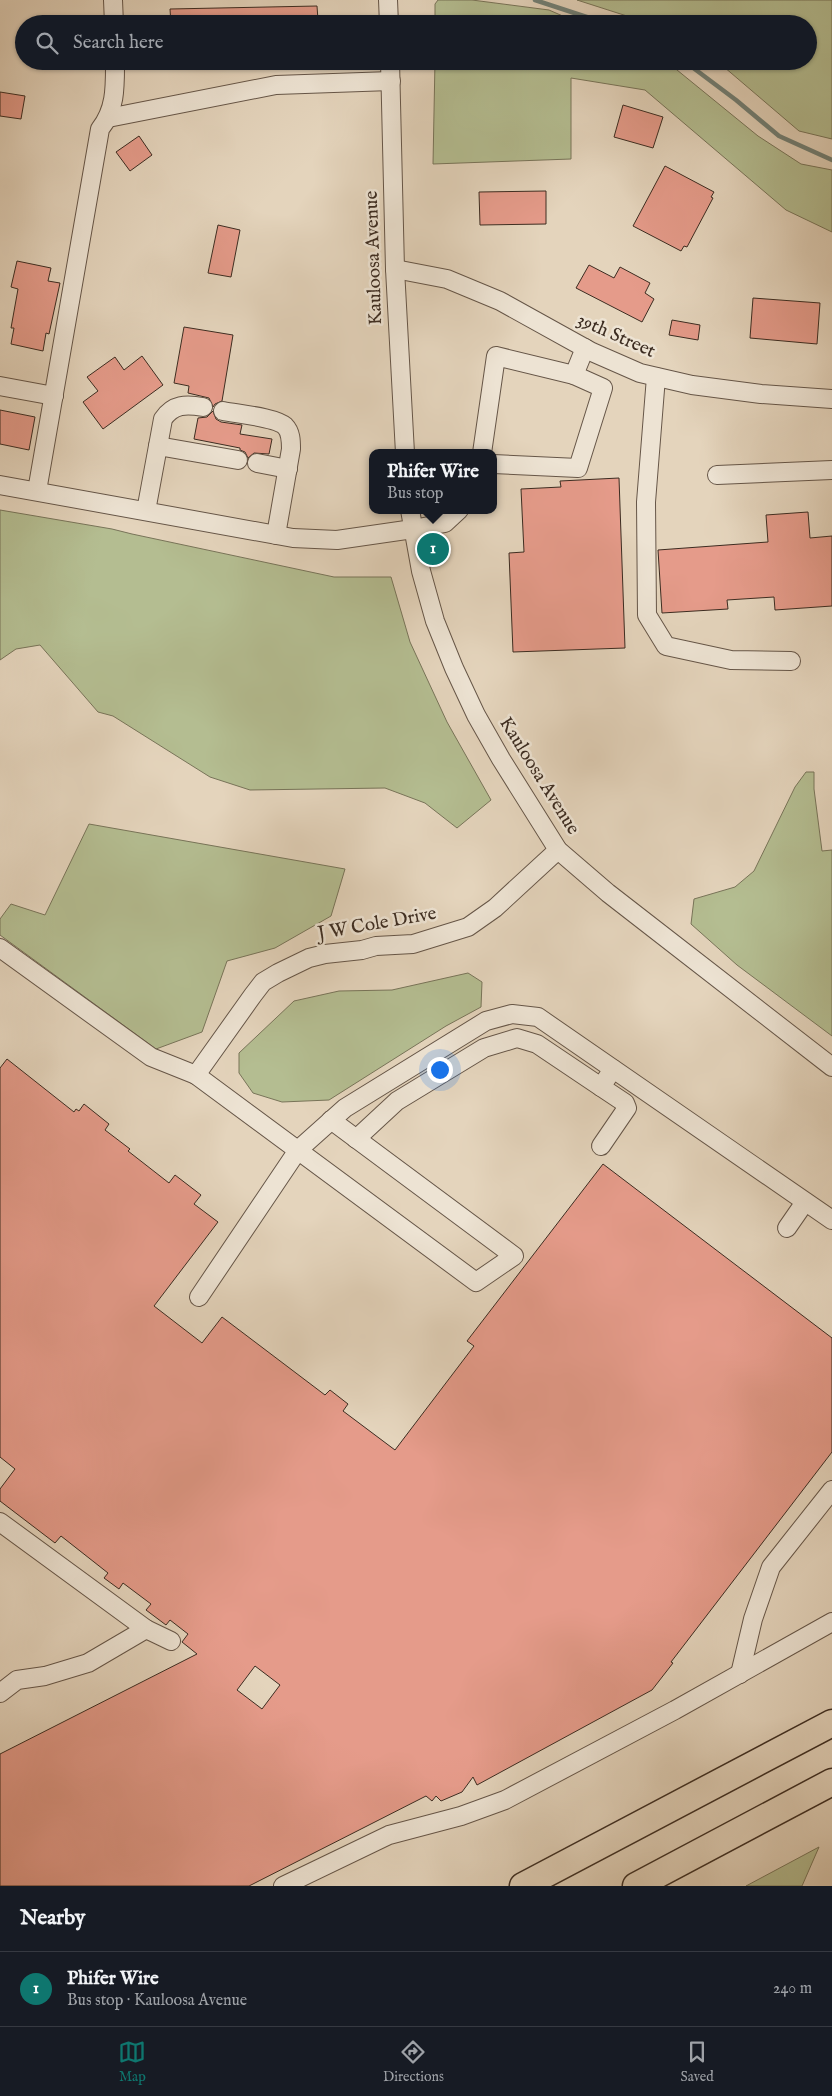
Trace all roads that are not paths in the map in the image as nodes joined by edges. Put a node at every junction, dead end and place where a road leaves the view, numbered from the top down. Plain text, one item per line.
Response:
1 (113, 0) edge
2 (388, 0) edge
3 (114, 15) edge
4 (389, 15) edge
5 (115, 70) edge
6 (390, 70) edge
7 (391, 82) junction
8 (108, 118) junction
9 (395, 270) junction
10 (585, 348) junction
11 (574, 375) junction
12 (656, 377) junction
13 (0, 386) edge
14 (54, 396) junction
15 (832, 399) edge
16 (202, 407) dead end
17 (223, 411) dead end
18 (158, 446) junction
19 (405, 449) edge
20 (483, 449) edge
21 (238, 460) dead end
22 (257, 463) dead end
23 (497, 464) edge
24 (288, 469) junction
25 (832, 470) edge
26 (717, 475) dead end
27 (0, 485) edge
28 (37, 491) junction
29 (146, 512) junction
30 (411, 514) edge
31 (455, 514) edge
32 (413, 529) junction
33 (276, 535) junction
34 (791, 661) dead end
35 (558, 850) junction
36 (0, 948) edge
37 (832, 1067) edge
38 (613, 1069) junction
39 (196, 1075) junction
40 (601, 1087) junction
41 (331, 1120) junction
42 (356, 1139) junction
43 (600, 1146) dead end
44 (298, 1150) junction
45 (805, 1202) junction
46 (832, 1220) edge
47 (787, 1228) dead end
48 (199, 1297) dead end
49 (832, 1490) edge
50 (0, 1522) edge
51 (832, 1622) edge
52 (146, 1629) junction
53 (171, 1641) dead end
54 (740, 1674) junction
55 (0, 1693) edge
56 (832, 1723) edge
57 (832, 1782) edge
58 (283, 1886) edge
59 (523, 1886) edge
60 (636, 1886) edge

1 - 3 street
2 - 4 street
5 - 8 street
6 - 7 street, Kauloosa Avenue
7 - 8 street
7 - 9 street, Kauloosa Avenue
8 - 14 street
9 - 10 street, 39th Street
9 - 19 street, Kauloosa Avenue
10 - 11 street
10 - 12 street, 39th Street
11 - 20 street
11 - 23 street
12 - 15 street, 39th Street
12 - 34 street
13 - 14 street
14 - 28 street
16 - 18 street
17 - 24 street
18 - 21 street
18 - 29 street
22 - 24 street
24 - 33 street
25 - 26 street
27 - 28 street
28 - 29 street
29 - 33 street
30 - 32 street, Kauloosa Avenue
31 - 32 street
32 - 33 street
32 - 35 street, Kauloosa Avenue
35 - 37 street, Kauloosa Avenue
35 - 39 street, J W Cole Drive
36 - 39 street
38 - 40 street
38 - 41 street
38 - 45 street
39 - 44 street
40 - 42 street
40 - 43 street
41 - 42 street
41 - 44 street
42 - 44 street
44 - 48 street
45 - 46 street
45 - 47 street
49 - 54 street
50 - 52 street
51 - 54 street
52 - 53 street
52 - 55 street
54 - 58 street
56 - 59 highway
57 - 60 highway

